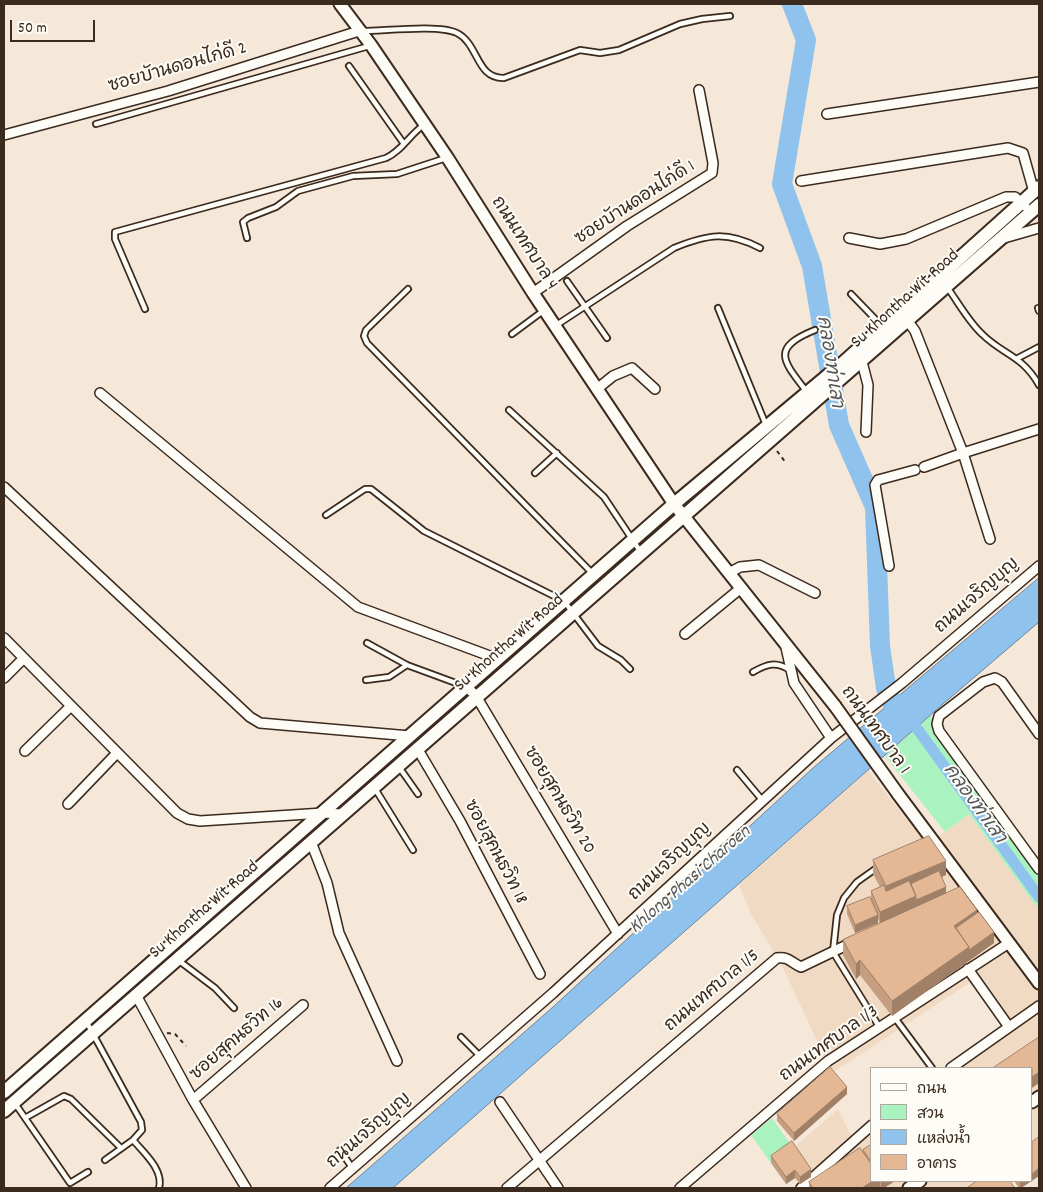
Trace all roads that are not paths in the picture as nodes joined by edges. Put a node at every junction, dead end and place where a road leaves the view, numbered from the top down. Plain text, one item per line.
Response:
1 (340, 4) edge
2 (730, 16) dead end
3 (360, 31) junction
4 (371, 45) junction
5 (349, 66) dead end
6 (1039, 82) edge
7 (699, 90) dead end
8 (827, 114) dead end
9 (96, 124) dead end
10 (424, 124) junction
11 (4, 134) edge
12 (404, 144) junction
13 (447, 157) junction
14 (801, 181) dead end
15 (1037, 189) edge
16 (1022, 202) junction
17 (1035, 209) edge
18 (1039, 228) edge
19 (1001, 232) junction
20 (246, 238) dead end
21 (849, 238) dead end
22 (760, 248) dead end
23 (567, 281) dead end
24 (944, 281) junction
25 (408, 289) dead end
26 (533, 293) junction
27 (851, 294) dead end
28 (584, 307) junction
29 (718, 308) dead end
30 (145, 309) dead end
31 (544, 310) junction
32 (904, 316) junction
33 (555, 326) junction
34 (883, 327) junction
35 (815, 330) dead end
36 (512, 334) dead end
37 (607, 338) dead end
38 (1039, 347) edge
39 (1018, 358) junction
40 (862, 362) junction
41 (847, 367) junction
42 (1039, 384) edge
43 (597, 389) junction
44 (656, 389) dead end
45 (815, 391) junction
46 (100, 393) dead end
47 (509, 410) dead end
48 (1039, 429) edge
49 (866, 432) dead end
50 (766, 433) junction
51 (558, 453) junction
52 (963, 453) junction
53 (535, 473) dead end
54 (4, 487) edge
55 (674, 504) junction
56 (326, 515) dead end
57 (683, 515) junction
58 (990, 539) dead end
59 (633, 541) junction
60 (641, 552) junction
61 (889, 566) dead end
62 (1039, 566) edge
63 (729, 574) junction
64 (594, 575) junction
65 (740, 588) junction
66 (815, 593) dead end
67 (564, 602) junction
68 (573, 612) junction
69 (685, 634) dead end
70 (4, 638) edge
71 (367, 643) dead end
72 (785, 643) junction
73 (24, 658) junction
74 (498, 659) junction
75 (407, 665) junction
76 (630, 669) dead end
77 (790, 670) junction
78 (753, 672) dead end
79 (4, 678) edge
80 (366, 680) dead end
81 (467, 687) junction
82 (476, 696) junction
83 (71, 706) junction
84 (1039, 734) edge
85 (410, 736) junction
86 (831, 738) junction
87 (417, 748) junction
88 (25, 751) dead end
89 (117, 753) junction
90 (398, 765) junction
91 (737, 770) dead end
92 (374, 786) junction
93 (418, 794) dead end
94 (762, 801) junction
95 (68, 804) dead end
96 (323, 813) junction
97 (342, 814) junction
98 (311, 842) junction
99 (413, 850) dead end
100 (886, 862) edge
101 (1039, 869) edge
102 (618, 934) junction
103 (864, 937) edge
104 (1009, 943) junction
105 (833, 952) junction
106 (177, 959) junction
107 (968, 969) junction
108 (540, 974) dead end
109 (1039, 983) edge
110 (136, 995) junction
111 (303, 1005) dead end
112 (1039, 1006) edge
113 (234, 1008) dead end
114 (895, 1018) junction
115 (85, 1021) junction
116 (1009, 1027) junction
117 (880, 1028) junction
118 (92, 1033) junction
119 (461, 1037) dead end
120 (481, 1057) junction
121 (397, 1061) dead end
122 (931, 1067) edge
123 (952, 1067) edge
124 (4, 1091) edge
125 (193, 1100) junction
126 (500, 1102) dead end
127 (9, 1106) edge
128 (26, 1118) junction
129 (870, 1127) edge
130 (133, 1140) junction
131 (121, 1148) junction
132 (340, 1150) dead end
133 (105, 1160) dead end
134 (541, 1160) junction
135 (353, 1169) junction
136 (88, 1172) dead end
137 (70, 1183) junction
138 (74, 1188) edge
139 (159, 1188) edge
140 (246, 1188) edge
141 (330, 1188) edge
142 (507, 1188) edge
143 (558, 1188) edge
144 (680, 1188) edge
145 (801, 1188) edge

1 - 3 street, ถนนเทศบาล 4
2 - 3 lane
3 - 4 street, ถนนเทศบาล 4
3 - 11 street, ซอยบัานดอนไก่ดี 2
4 - 9 lane
4 - 10 street, ถนนเทศบาล 4
5 - 12 lane
6 - 8 street
7 - 26 street, ซอยบัานดอนไก่ดี 1
10 - 12 lane
10 - 13 street, ถนนเทศบาล 4
12 - 30 lane
13 - 20 lane
13 - 26 street, ถนนเทศบาล 4
14 - 15 street
15 - 16 main road, Su Khontha Wit Road
16 - 17 street
16 - 19 main road, Su Khontha Wit Road
16 - 21 street
17 - 19 main road, Su Khontha Wit Road
18 - 19 street
19 - 24 main road, Su Khontha Wit Road
22 - 28 lane
23 - 28 lane
24 - 32 main road, Su Khontha Wit Road
24 - 39 lane
25 - 64 lane
26 - 31 street, ถนนเทศบาล 4
27 - 34 lane
28 - 33 lane
28 - 37 lane
29 - 50 lane
31 - 33 street, ถนนเทศบาล 4
31 - 36 lane
32 - 34 main road, Su Khontha Wit Road
32 - 40 main road, Su Khontha Wit Road
32 - 52 street
33 - 43 street, ถนนเทศบาล 4
34 - 41 main road, Su Khontha Wit Road
35 - 45 lane
38 - 39 lane
39 - 42 lane
40 - 41 main road, Su Khontha Wit Road
40 - 49 street
41 - 45 main road, Su Khontha Wit Road
43 - 44 street
43 - 55 street, ถนนเทศบาล 4
45 - 50 main road, Su Khontha Wit Road
46 - 74 street
47 - 51 lane
48 - 52 street
50 - 55 main road, Su Khontha Wit Road
50 - 57 main road, Su Khontha Wit Road
51 - 53 lane
51 - 59 lane
52 - 58 street
52 - 61 street
54 - 85 street
55 - 57 street, ถนนเทศบาล 1
55 - 59 main road, Su Khontha Wit Road
56 - 67 lane
57 - 60 main road, Su Khontha Wit Road
57 - 63 street, ถนนเทศบาล 1
59 - 60 lane
59 - 64 main road, Su Khontha Wit Road
60 - 68 main road, Su Khontha Wit Road
62 - 86 street, ถนนเจริญบุญ
63 - 65 street, ถนนเทศบาล 1
63 - 66 street
64 - 67 main road, Su Khontha Wit Road
65 - 69 street
65 - 72 street, ถนนเทศบาล 1
67 - 68 lane
67 - 74 main road, Su Khontha Wit Road
68 - 76 lane
68 - 82 main road, Su Khontha Wit Road
70 - 73 street
71 - 75 lane
72 - 77 street
72 - 104 street, ถนนเทศบาล 1, bridge
73 - 79 street
73 - 83 street
74 - 81 main road, Su Khontha Wit Road
75 - 80 lane
75 - 81 lane
77 - 78 lane
77 - 86 street
81 - 82 street, ซอยสุคนธวิท 20
81 - 85 main road, Su Khontha Wit Road
82 - 87 main road, Su Khontha Wit Road
82 - 102 street, ซอยสุคนธวิท 20
83 - 88 street
83 - 89 street
84 - 101 street
85 - 96 main road, Su Khontha Wit Road
86 - 94 street, ถนนเจริญบุญ
87 - 90 main road, Su Khontha Wit Road
87 - 108 street, ซอยสุคนธวิท 18
89 - 95 street
89 - 96 street
90 - 92 main road, Su Khontha Wit Road
90 - 93 lane
91 - 94 lane
92 - 97 main road, Su Khontha Wit Road
92 - 99 lane
94 - 102 street, ถนนเจริญบุญ
96 - 97 street
96 - 115 main road, Su Khontha Wit Road
97 - 98 main road, Su Khontha Wit Road
98 - 106 main road, Su Khontha Wit Road
98 - 121 street
100 - 105 lane
102 - 120 street, ถนนเจริญบุญ
103 - 105 street, ถนนเทศบาล 1/5
104 - 107 street, ถนนเทศบาล 1/3
104 - 109 street, ถนนเทศบาล 1
105 - 117 lane
105 - 134 street, ถนนเทศบาล 1/5
106 - 110 main road, Su Khontha Wit Road
106 - 113 lane
107 - 114 street, ถนนเทศบาล 1/3
107 - 116 street
110 - 118 main road, Su Khontha Wit Road
110 - 125 street, ซอยสุคนธวิท 16
111 - 125 street, ซอยสุคนธวิท 16
112 - 116 street
114 - 117 street, ถนนเทศบาล 1/3
114 - 122 lane
115 - 118 lane
115 - 124 main road, Su Khontha Wit Road
116 - 123 street
117 - 144 street, ถนนเทศบาล 1/3
118 - 127 main road, Su Khontha Wit Road
118 - 130 lane
119 - 120 lane
120 - 135 street, ถนนเจริญบุญ
124 - 127 lane
125 - 140 street, ซอยสุคนธวิท 16
126 - 134 street
127 - 128 lane
128 - 131 lane
128 - 137 lane
129 - 145 street
130 - 131 lane
130 - 139 lane
131 - 133 lane
132 - 135 lane
134 - 142 street, ถนนเทศบาล 1/5
134 - 143 street
135 - 141 street, ถนนเจริญบุญ
136 - 137 lane
137 - 138 lane

